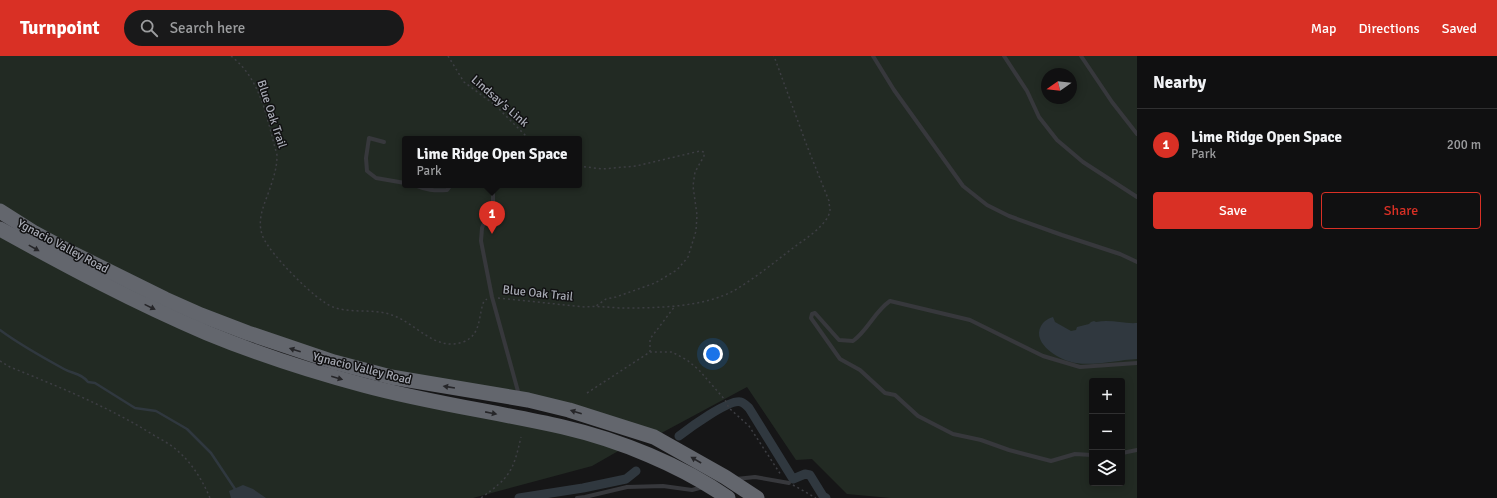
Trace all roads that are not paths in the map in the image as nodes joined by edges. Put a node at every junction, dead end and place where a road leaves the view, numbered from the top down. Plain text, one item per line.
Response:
1 (873, 56) edge
2 (1004, 56) edge
3 (1081, 56) edge
4 (1137, 134) edge
5 (384, 142) dead end
6 (402, 182) edge
7 (422, 188) edge
8 (449, 188) edge
9 (493, 188) edge
10 (1137, 197) edge
11 (0, 211) edge
12 (0, 229) edge
13 (1137, 262) edge
14 (1137, 363) edge
15 (521, 399) junction
16 (1137, 450) edge
17 (1125, 452) edge
18 (1089, 455) edge
19 (726, 481) junction
20 (789, 483) road end
21 (711, 485) junction
22 (577, 498) edge
23 (728, 498) edge
24 (757, 498) edge

1 - 13 lane
2 - 10 lane
3 - 4 lane
5 - 6 lane
7 - 8 lane
9 - 15 lane
15 -> 11 highway, Ygnacio Valley Road
12 -> 21 highway, Ygnacio Valley Road
14 - 18 lane
19 -> 15 highway, Ygnacio Valley Road
16 - 17 lane
19 - 20 lane
19 - 24 highway, Ygnacio Valley Road
21 - 22 lane
21 - 23 highway, Ygnacio Valley Road

